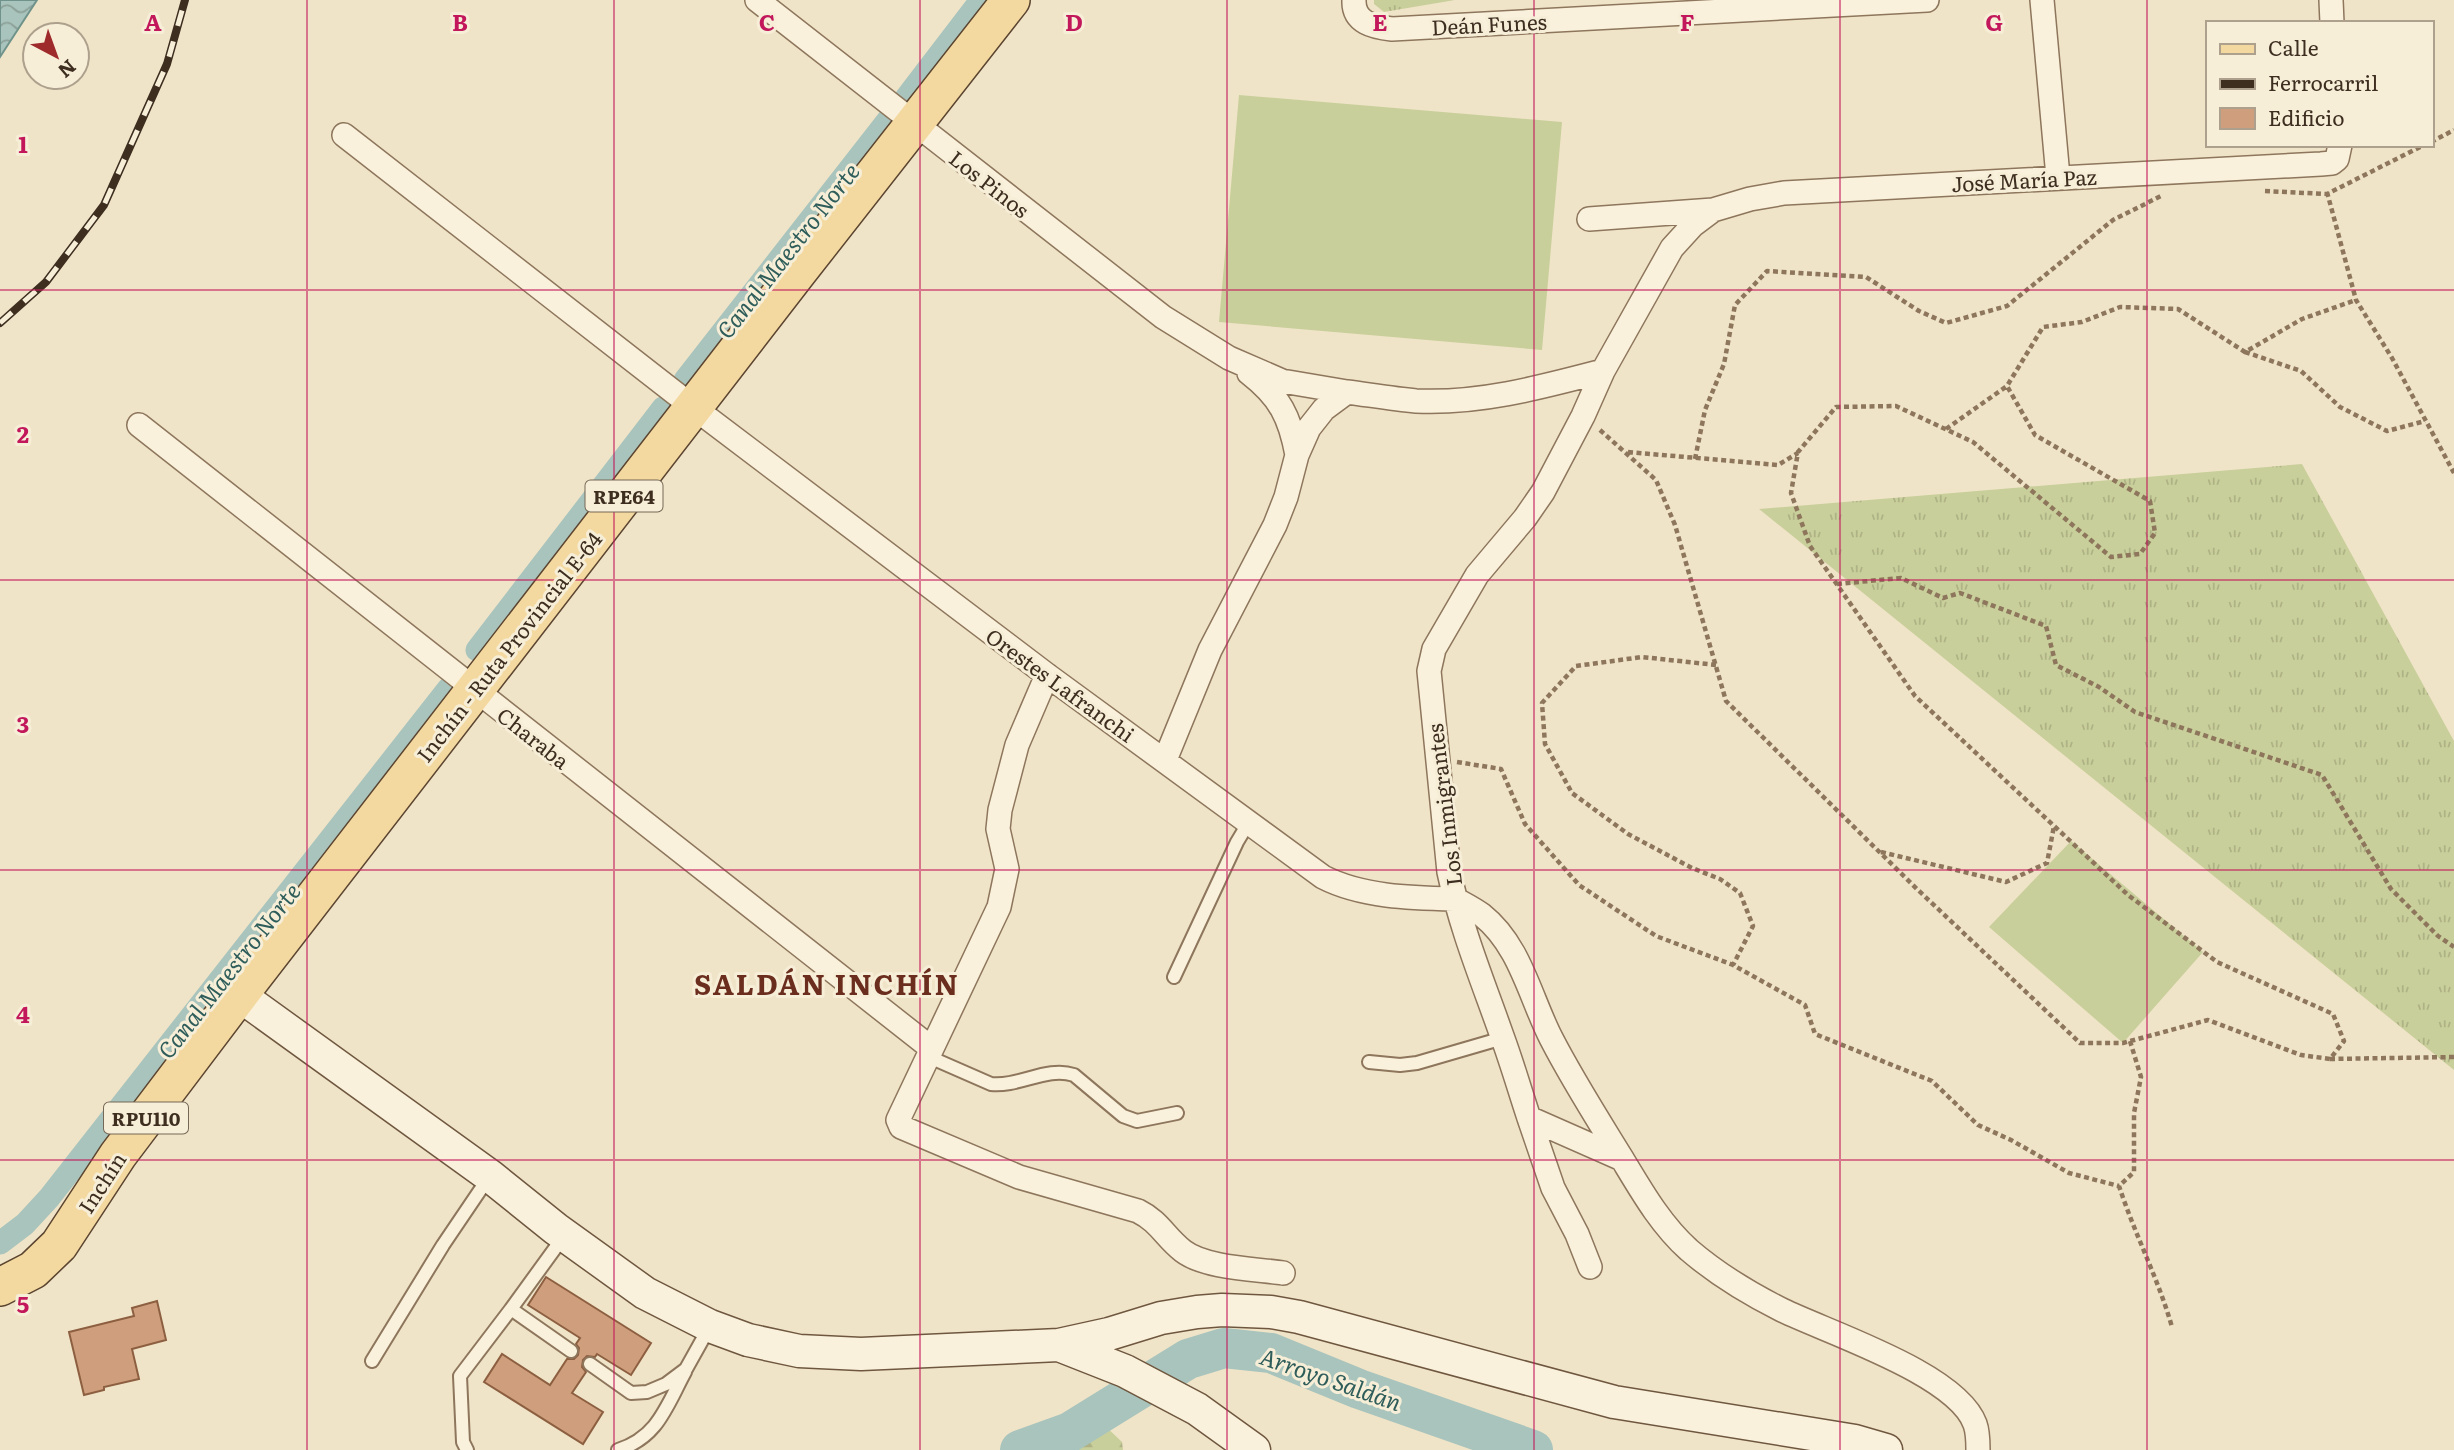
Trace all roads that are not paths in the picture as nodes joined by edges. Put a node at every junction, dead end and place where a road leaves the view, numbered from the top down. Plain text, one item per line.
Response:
1 (757, 0) edge
2 (1011, 0) edge
3 (1927, 0) edge
4 (2042, 0) edge
5 (2331, 0) edge
6 (1354, 4) edge
7 (1799, 4) edge
8 (1710, 6) edge
9 (1476, 11) edge
10 (2332, 21) edge
11 (914, 124) junction
12 (344, 135) dead end
13 (2333, 156) edge
14 (2057, 177) junction
15 (1713, 210) junction
16 (1589, 219) dead end
17 (1229, 358) junction
18 (1603, 371) junction
19 (1347, 392) junction
20 (693, 407) junction
21 (139, 425) dead end
22 (1297, 455) junction
23 (1047, 675) junction
24 (474, 690) junction
25 (1165, 760) junction
26 (1249, 822) junction
27 (1455, 899) junction
28 (1174, 977) dead end
29 (239, 995) junction
30 (1503, 1038) junction
31 (929, 1052) junction
32 (1368, 1062) dead end
33 (1177, 1113) dead end
34 (1529, 1118) junction
35 (1622, 1158) junction
36 (490, 1176) junction
37 (564, 1235) junction
38 (1590, 1267) dead end
39 (1283, 1273) dead end
40 (0, 1287) edge
41 (511, 1309) junction
42 (710, 1326) junction
43 (1132, 1328) junction
44 (1059, 1345) junction
45 (571, 1351) dead end
46 (372, 1361) dead end
47 (590, 1364) dead end
48 (686, 1369) junction
49 (1120, 1369) junction
50 (467, 1450) edge
51 (618, 1450) edge
52 (1254, 1450) edge
53 (1886, 1450) edge
54 (1979, 1450) edge

1 - 11 street, Los Pinos
2 - 11 main road, Inchín - Ruta Provincial E-64 / RPE64
3 - 7 street, Deán Funes
4 - 14 street
5 - 10 street
6 - 9 street, Deán Funes
7 - 8 street, Deán Funes
8 - 9 street, Deán Funes
11 - 17 street, Los Pinos
11 - 20 main road, Inchín - Ruta Provincial E-64 / RPE64
12 - 20 street, Orestes Lafranchi
13 - 14 street, José María Paz
14 - 15 street, José María Paz
15 - 16 street
15 - 18 street, Los Inmigrantes
17 - 19 street, Los Pinos
17 - 22 street, Los Pinos
18 - 19 street, Los Pinos
18 - 27 street, Los Inmigrantes
19 - 22 street
20 - 23 street, Orestes Lafranchi
20 - 24 main road, Inchín - Ruta Provincial E-64 / RPE64
21 - 24 street, Charaba
22 - 25 street
23 - 25 street, Orestes Lafranchi
23 - 31 street
24 - 29 main road, Inchín - Ruta Provincial E-64 / RPE64
24 - 31 street, Charaba
25 - 26 street, Orestes Lafranchi
26 - 27 street, Orestes Lafranchi
26 - 28 lane
27 - 30 street
27 - 35 street, Los Inmigrantes
29 - 36 main road
29 - 40 main road, Inchín / RPU110
30 - 32 lane
30 - 34 street
31 - 33 lane
31 - 39 street
34 - 35 street
34 - 38 street
35 - 54 street, Los Inmigrantes
36 - 37 main road
36 - 46 lane
37 - 41 lane
37 - 42 main road
41 - 45 lane
41 - 50 lane
42 - 44 main road
42 - 48 lane
43 - 44 main road
43 - 49 main road
43 - 53 main road
44 - 49 main road
47 - 48 lane
48 - 51 lane
49 - 52 main road

